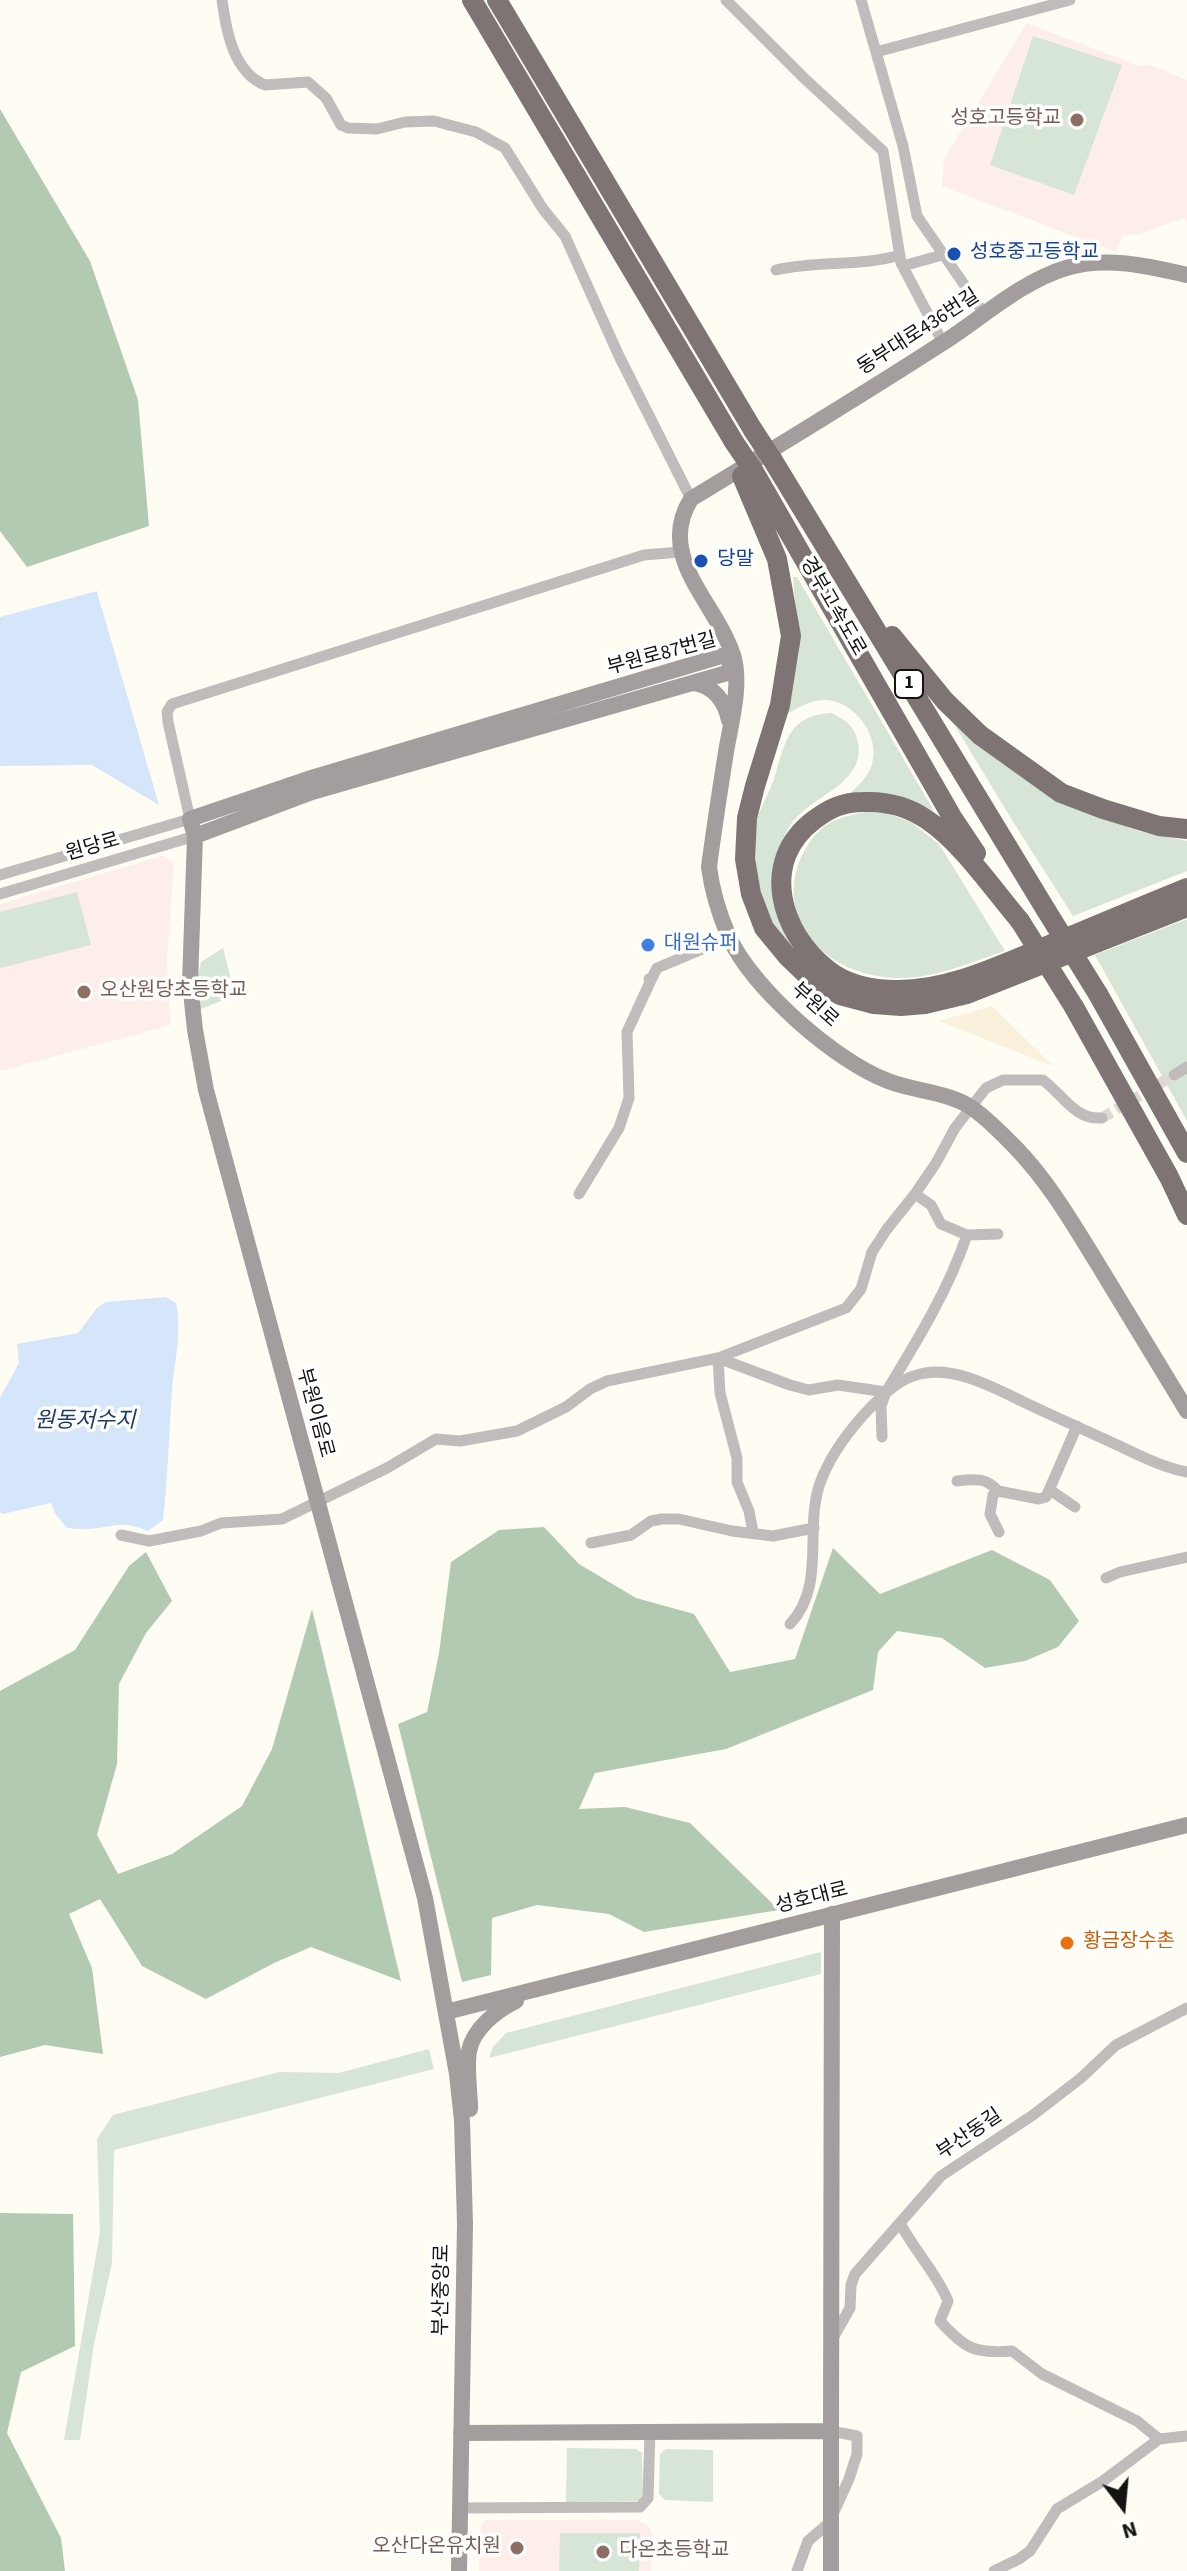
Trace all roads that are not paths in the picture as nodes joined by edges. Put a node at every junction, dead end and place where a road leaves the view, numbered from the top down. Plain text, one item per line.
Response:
1 (222, 0) edge
2 (472, 0) edge
3 (497, 0) edge
4 (726, 0) edge
5 (861, 0) edge
6 (1070, 0) edge
7 (876, 52) junction
8 (903, 146) junction
9 (883, 151) junction
10 (942, 255) junction
11 (901, 261) junction
12 (776, 270) dead end
13 (1187, 275) edge
14 (985, 315) junction
15 (943, 343) junction
16 (748, 473) junction
17 (691, 499) junction
18 (680, 552) junction
19 (848, 584) junction
20 (734, 658) junction
21 (691, 683) junction
22 (730, 727) junction
23 (452, 744) junction
24 (190, 819) junction
25 (1187, 829) edge
26 (195, 836) junction
27 (0, 875) edge
28 (1187, 888) edge
29 (0, 894) edge
30 (1187, 907) edge
31 (1020, 921) junction
32 (729, 938) junction
33 (1187, 1067) edge
34 (1174, 1075) tunnel mouth
35 (970, 1107) junction
36 (1102, 1118) dead end
37 (1187, 1153) edge
38 (579, 1194) dead end
39 (915, 1194) junction
40 (1187, 1215) edge
41 (998, 1234) dead end
42 (967, 1235) junction
43 (718, 1358) junction
44 (886, 1392) junction
45 (1187, 1411) edge
46 (1077, 1426) junction
47 (882, 1437) dead end
48 (1187, 1472) edge
49 (957, 1481) dead end
50 (1050, 1490) junction
51 (998, 1491) junction
52 (317, 1503) junction
53 (1075, 1507) dead end
54 (814, 1528) junction
55 (753, 1532) junction
56 (999, 1532) dead end
57 (121, 1535) dead end
58 (591, 1543) dead end
59 (1187, 1557) edge
60 (1106, 1578) dead end
61 (790, 1624) dead end
62 (1187, 1825) edge
63 (832, 1914) junction
64 (543, 1988) junction
65 (1187, 2008) edge
66 (446, 2012) junction
67 (463, 2166) junction
68 (900, 2223) junction
69 (831, 2342) junction
70 (831, 2431) junction
71 (650, 2432) junction
72 (461, 2433) junction
73 (1187, 2436) edge
74 (1159, 2439) junction
75 (460, 2508) junction
76 (829, 2523) junction
77 (459, 2571) edge
78 (797, 2571) edge
79 (831, 2571) edge
80 (994, 2571) edge

1 - 17 street
2 - 16 highway
3 - 19 highway, 경부고속도로 / 1, bridge
4 - 9 street
5 - 7 street
6 - 7 street
7 - 8 street
8 - 9 street
8 - 10 street
9 - 11 street
10 - 11 street
10 - 14 street
11 - 12 street
11 - 15 street
13 - 14 street, 동부대로436번길
14 - 15 street, 동부대로436번길
15 - 17 street, 동부대로436번길
16 - 30 highway
16 - 31 highway, 경부고속도로 / 1
17 - 18 street, 부원로
18 - 20 street, 부원로
18 - 24 street
19 - 25 highway
19 - 37 highway, 경부고속도로 / 1, bridge
20 - 21 street, 부원로87번길
20 - 22 street, 부원로
20 - 23 street, 부원로87번길
21 - 22 street
21 - 23 street, 부원로87번길
22 - 32 street, 부원로
23 - 24 street, 부원로87번길
23 - 26 street, 부원로87번길
24 - 26 street, 부원이음로
24 - 27 street, 원당로
26 - 29 street, 원당로
26 - 52 street, 부원이음로
28 - 31 highway
31 - 40 highway, 경부고속도로 / 1, bridge
32 - 35 street, 부원로
32 - 38 street
33 - 34 street
35 - 36 street
35 - 39 street
35 - 45 street, 부원로
39 - 42 street
39 - 43 street
41 - 42 street
42 - 44 street
43 - 44 street
43 - 52 street
43 - 55 street
44 - 46 street
44 - 47 street
44 - 54 street
46 - 48 street
46 - 50 street
49 - 51 street
50 - 51 street
50 - 53 street
51 - 56 street
52 - 57 street
52 - 66 street, 부원이음로
54 - 55 street
54 - 61 street
55 - 58 street
59 - 60 street
62 - 63 street, 성호대로
63 - 64 street, 성호대로
63 - 69 street
64 - 66 street, 성호대로
64 - 67 street
65 - 68 street, 부산동길
66 - 67 street, 부산중앙로
67 - 72 street, 부산중앙로
68 - 69 street, 부산동길
68 - 74 street
69 - 70 street
70 - 71 street
70 - 76 street
70 - 76 street
71 - 72 street
71 - 75 street
72 - 75 street, 부산중앙로
73 - 74 street
74 - 80 street
75 - 77 street, 부산중앙로
76 - 78 street
76 - 79 street

